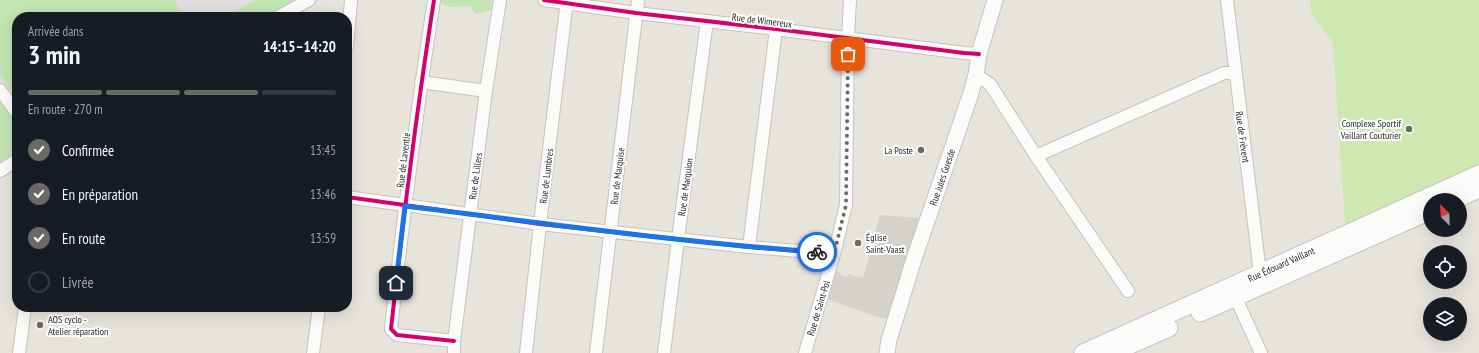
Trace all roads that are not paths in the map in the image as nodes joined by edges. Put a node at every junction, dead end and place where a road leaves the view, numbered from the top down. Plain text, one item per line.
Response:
1 (308, 0) edge
2 (351, 0) edge
3 (434, 0) edge
4 (500, 0) edge
5 (544, 0) edge
6 (638, 0) edge
7 (850, 0) edge
8 (995, 0) edge
9 (1227, 0) edge
10 (567, 1) edge
11 (287, 12) edge
12 (350, 12) edge
13 (636, 13) junction
14 (707, 21) junction
15 (776, 29) junction
16 (848, 38) junction
17 (979, 54) junction
18 (1235, 73) junction
19 (976, 75) junction
20 (421, 82) junction
21 (0, 90) edge
22 (486, 91) junction
23 (12, 106) edge
24 (1036, 156) junction
25 (12, 163) edge
26 (0, 171) edge
27 (1479, 174) edge
28 (1479, 189) edge
29 (1467, 194) edge
30 (352, 198) edge
31 (405, 206) junction
32 (470, 214) junction
33 (1423, 214) edge
34 (540, 224) junction
35 (610, 231) junction
36 (678, 239) junction
37 (750, 247) junction
38 (834, 254) junction
39 (1260, 273) junction
40 (1128, 291) dead end
41 (1238, 296) junction
42 (24, 312) edge
43 (318, 312) edge
44 (454, 347) edge
45 (19, 353) edge
46 (313, 353) edge
47 (526, 353) edge
48 (596, 353) edge
49 (664, 353) edge
50 (805, 353) edge
51 (887, 353) edge
52 (1083, 353) edge
53 (1112, 353) edge
54 (1261, 353) edge

1 - 11 street
2 - 12 street
3 - 20 street, Rue de Laventie
4 - 22 street, Rue de Lillers
5 - 10 street, Rue de Wimereux
6 - 13 street, Rue de Marquise
7 - 16 street, Rue de Saint-Pol
8 - 17 street, Rue Jules Guesde
9 - 18 street, Rue de Frévent
10 - 13 street, Rue de Wimereux
10 - 34 street, Rue de Lumbres
13 - 14 street, Rue de Wimereux
13 - 35 street, Rue de Marquise
14 - 15 street, Rue de Wimereux
14 - 36 street, Rue de Marquion
15 - 16 street, Rue de Wimereux
15 - 37 street
16 - 17 street, Rue de Wimereux
16 - 38 street, Rue de Saint-Pol
17 - 19 street, Rue Jules Guesde
18 - 24 street
18 - 39 street, Rue de Frévent
19 - 24 street
19 - 51 street, Rue Jules Guesde
20 - 22 street
20 - 31 street, Rue de Laventie
21 - 23 street
22 - 32 street, Rue de Lillers
24 - 40 street
25 - 26 street
27 - 39 main road, Rue Édouard Vaillant
28 - 29 main road
30 - 31 street
31 - 32 street
31 - 44 street, Rue de Laventie
32 - 34 street
32 - 44 street, Rue de Lillers
33 - 41 main road, Rue Édouard Vaillant
34 - 35 street
34 - 47 street, Rue de Lumbres
35 - 36 street
35 - 48 street, Rue de Marquise
36 - 37 street
36 - 49 street, Rue de Marquion
37 - 38 street
38 - 50 street, Rue de Saint-Pol
39 - 52 main road, Rue Édouard Vaillant
41 - 53 main road, Rue Édouard Vaillant
41 - 54 street
42 - 45 street
43 - 46 street

